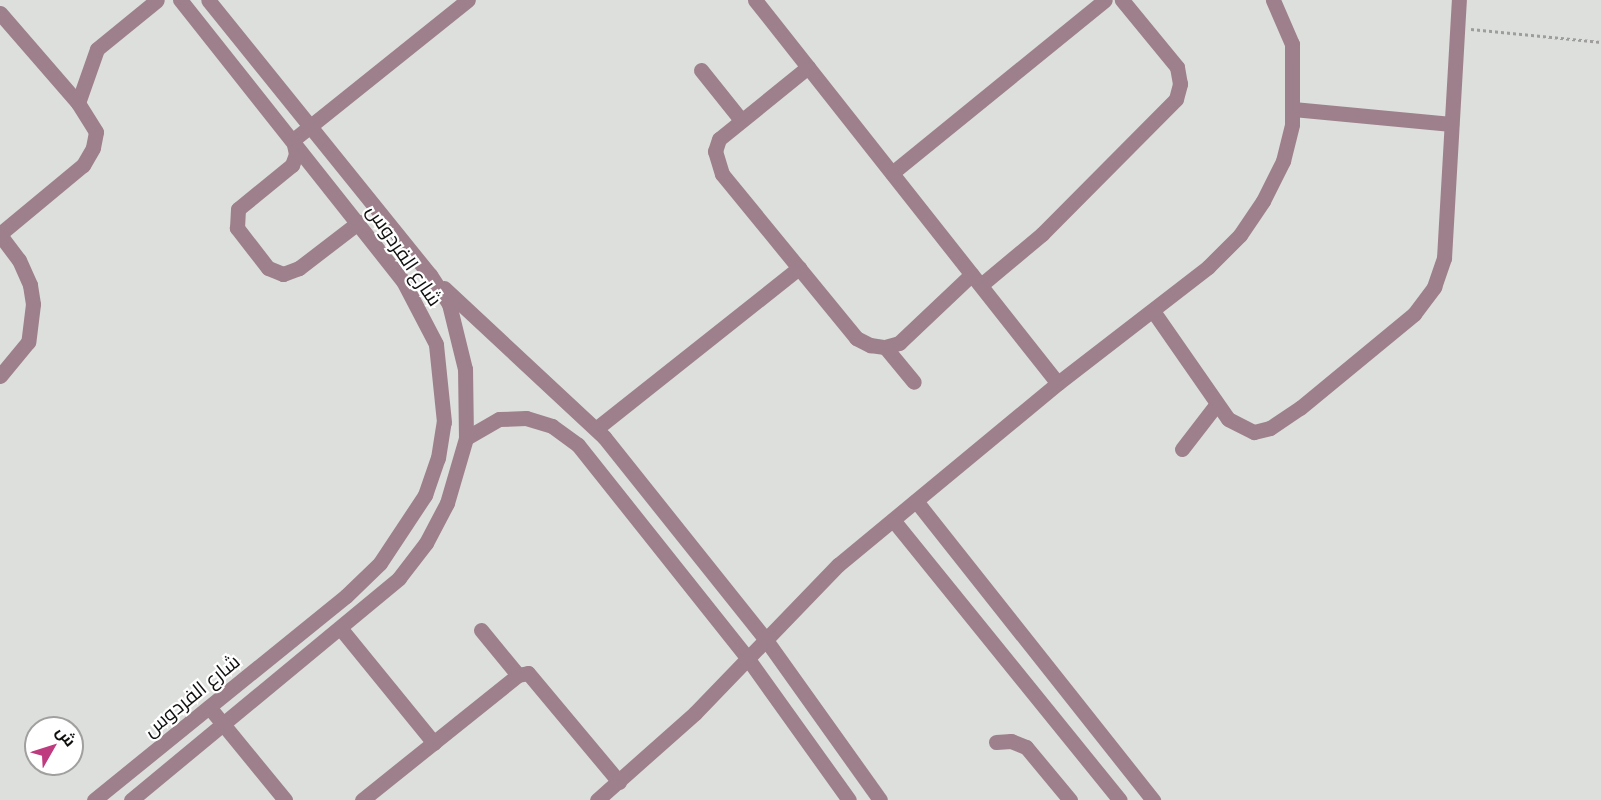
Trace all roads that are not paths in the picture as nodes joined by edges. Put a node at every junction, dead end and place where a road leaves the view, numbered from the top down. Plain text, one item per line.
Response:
1 (158, 0) edge
2 (180, 0) edge
3 (208, 0) edge
4 (468, 0) edge
5 (755, 0) edge
6 (1105, 0) edge
7 (1122, 0) edge
8 (1273, 0) edge
9 (1459, 0) edge
10 (0, 13) edge
11 (808, 67) junction
12 (701, 70) dead end
13 (78, 103) junction
14 (1293, 109) junction
15 (741, 120) junction
16 (1451, 124) junction
17 (310, 126) junction
18 (293, 141) junction
19 (892, 172) junction
20 (359, 222) junction
21 (0, 235) edge
22 (799, 268) junction
23 (430, 275) junction
24 (976, 280) junction
25 (1153, 310) junction
26 (885, 347) junction
27 (0, 376) edge
28 (914, 382) dead end
29 (1058, 383) junction
30 (1216, 405) junction
31 (597, 428) junction
32 (466, 438) junction
33 (1182, 449) dead end
34 (916, 501) junction
35 (893, 520) junction
36 (341, 629) junction
37 (480, 630) dead end
38 (766, 640) junction
39 (748, 659) junction
40 (518, 675) junction
41 (209, 707) junction
42 (223, 725) junction
43 (996, 742) dead end
44 (434, 743) junction
45 (619, 782) junction
46 (94, 800) edge
47 (131, 800) edge
48 (285, 800) edge
49 (362, 800) edge
50 (597, 800) edge
51 (849, 800) edge
52 (880, 800) edge
53 (1070, 800) edge
54 (1120, 800) edge
55 (1153, 800) edge

1 - 13 street
2 - 18 street, شارع الفردوس
3 - 17 street, شارع الفردوس
4 - 17 street
5 - 11 street
6 - 19 street
7 - 24 street
8 - 14 street
9 - 16 street
10 - 13 street
11 - 15 street
11 - 19 street
12 - 15 street
13 - 21 street
14 - 16 street
14 - 25 street
15 - 22 street
16 - 30 street
17 - 18 street
17 - 23 street, شارع الفردوس
18 - 20 street, شارع الفردوس
18 - 20 street
19 - 24 street
20 - 41 street, شارع الفردوس
21 - 27 street
22 - 26 street
22 - 31 street
23 - 31 street
23 - 32 street, شارع الفردوس
24 - 26 street
24 - 29 street
25 - 29 street
25 - 30 street
26 - 28 street
29 - 34 street
30 - 33 street
31 - 38 street
32 - 36 street, شارع الفردوس
32 - 39 street
34 - 35 street
34 - 55 street
35 - 38 street
35 - 54 street
36 - 42 street, شارع الفردوس
36 - 44 street
37 - 40 street
38 - 39 street
38 - 52 street
39 - 45 street
39 - 51 street
40 - 44 street
40 - 45 street
41 - 42 street
41 - 46 street, شارع الفردوس
42 - 47 street, شارع الفردوس
42 - 48 street
43 - 53 street
44 - 49 street
45 - 50 street

